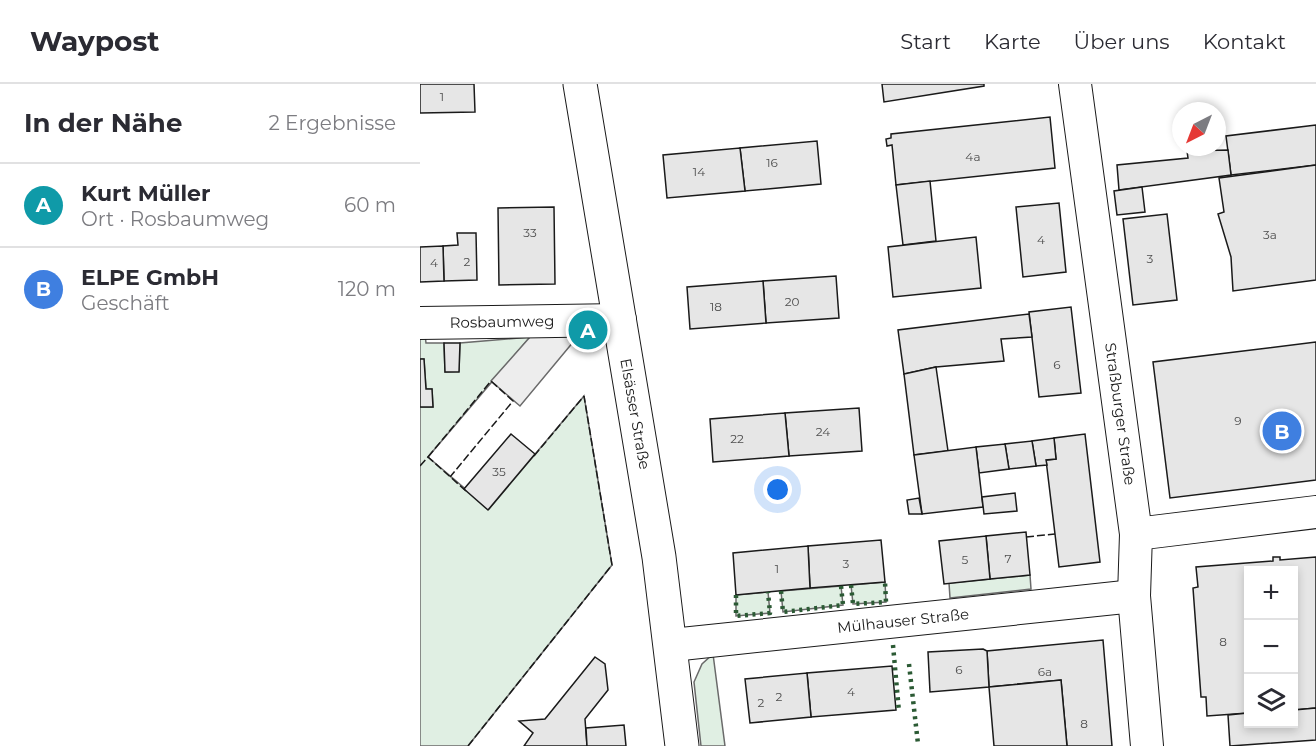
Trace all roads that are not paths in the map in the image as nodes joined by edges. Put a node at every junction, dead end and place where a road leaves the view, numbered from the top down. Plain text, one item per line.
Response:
1 (580, 84) edge
2 (1075, 84) edge
3 (620, 320) junction
4 (420, 323) edge
5 (1316, 512) edge
6 (1136, 534) junction
7 (1134, 596) junction
8 (672, 645) junction
9 (682, 746) edge
10 (1147, 746) edge

1 - 3 main road, Elsässer Straße
2 - 6 street, Straßburger Straße
3 - 4 street, Rosbaumweg
3 - 8 main road, Elsässer Straße
5 - 6 street
6 - 7 street, Straßburger Straße
7 - 8 street, Mülhauser Straße
7 - 10 street, Straßburger Straße
8 - 9 main road, Elsässer Straße

